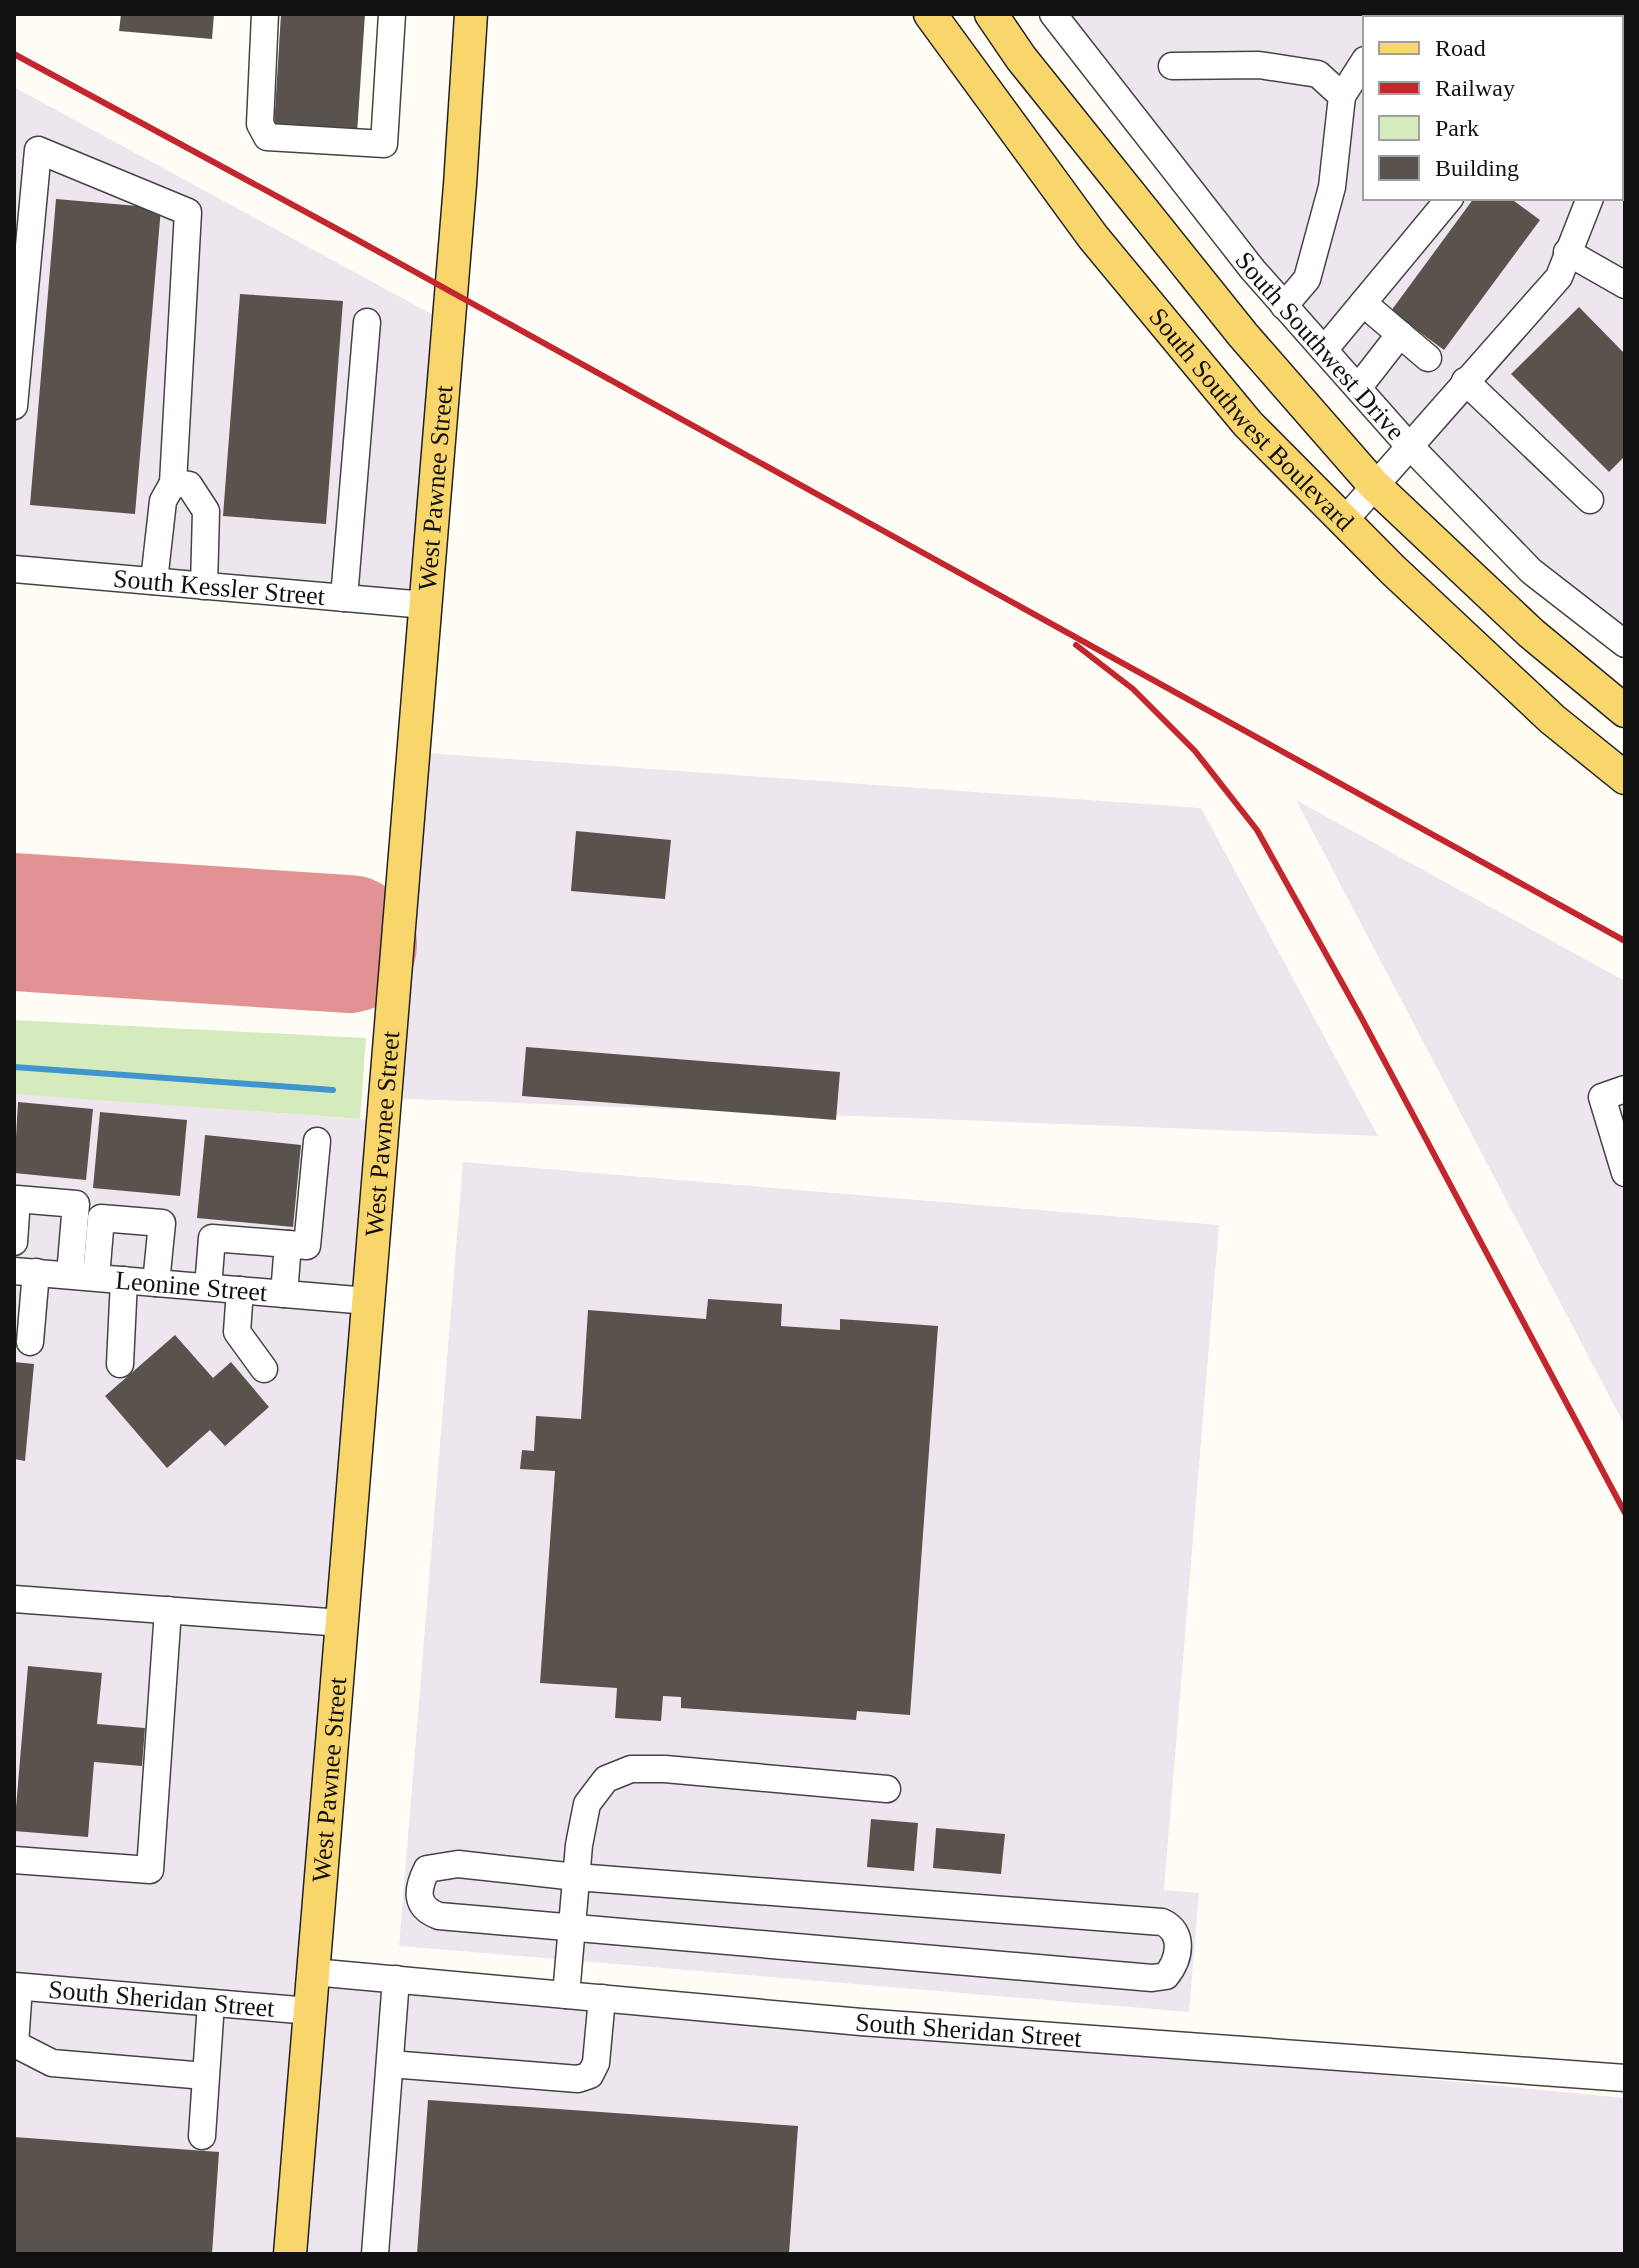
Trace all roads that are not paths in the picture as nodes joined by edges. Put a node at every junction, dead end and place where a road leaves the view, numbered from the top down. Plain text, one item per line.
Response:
1 (265, 14) edge
2 (392, 14) edge
3 (471, 14) edge
4 (930, 14) edge
5 (991, 14) edge
6 (1053, 14) edge
7 (1363, 63) edge
8 (1172, 66) dead end
9 (1342, 96) junction
10 (1448, 200) edge
11 (1589, 200) edge
12 (1567, 252) junction
13 (1625, 285) edge
14 (1363, 303) junction
15 (1284, 306) junction
16 (367, 322) dead end
17 (1400, 334) junction
18 (1324, 350) junction
19 (1428, 358) dead end
20 (1465, 381) junction
21 (1358, 388) junction
22 (14, 406) edge
23 (1410, 446) junction
24 (173, 483) junction
25 (1374, 485) junction
26 (1590, 500) dead end
27 (1344, 521) junction
28 (14, 569) edge
29 (154, 581) junction
30 (204, 586) junction
31 (344, 598) junction
32 (425, 605) junction
33 (1625, 644) edge
34 (1625, 711) edge
35 (1625, 778) edge
36 (1625, 1089) edge
37 (317, 1141) dead end
38 (1625, 1173) edge
39 (14, 1242) edge
40 (288, 1244) junction
41 (25, 1272) edge
42 (83, 1276) junction
43 (124, 1280) junction
44 (156, 1283) junction
45 (208, 1287) junction
46 (240, 1290) junction
47 (284, 1294) junction
48 (368, 1301) junction
49 (30, 1342) dead end
50 (120, 1364) dead end
51 (264, 1369) dead end
52 (14, 1599) edge
53 (168, 1610) junction
54 (342, 1623) junction
55 (887, 1789) dead end
56 (14, 1860) edge
57 (576, 1877) junction
58 (572, 1928) junction
59 (313, 1972) junction
60 (396, 1979) junction
61 (16, 1987) edge
62 (566, 1995) junction
63 (602, 1998) junction
64 (211, 2003) junction
65 (310, 2011) junction
66 (14, 2044) edge
67 (390, 2064) junction
68 (205, 2076) junction
69 (1625, 2078) edge
70 (202, 2136) dead end
71 (290, 2254) edge
72 (375, 2254) edge

1 - 2 street
3 - 32 main road, West Pawnee Street
4 - 27 main road, South Southwest Boulevard
5 - 25 main road, South Southwest Boulevard
6 - 15 street, South Southwest Drive
7 - 9 street
8 - 9 street
9 - 15 street
10 - 14 street
11 - 12 street
12 - 13 street
12 - 20 street
14 - 17 street
14 - 18 street
15 - 18 street, South Southwest Drive
16 - 31 street
17 - 19 street
17 - 21 street
18 - 21 street, South Southwest Drive
20 - 23 street
20 - 26 street
21 - 23 street, South Southwest Drive
22 - 24 street
23 - 25 street
23 - 33 street, South Southwest Drive
24 - 29 street
24 - 30 street
25 - 27 street
25 - 34 main road, South Southwest Boulevard
27 - 35 main road, South Southwest Boulevard
28 - 29 street, South Kessler Street
29 - 30 street, South Kessler Street
30 - 31 street, South Kessler Street
31 - 32 street, South Kessler Street
32 - 48 main road, West Pawnee Street
36 - 38 street
37 - 40 street
39 - 42 street
40 - 45 street
40 - 47 street
41 - 42 street, Leonine Street
41 - 49 street
42 - 43 street, Leonine Street
42 - 44 street
43 - 44 street, Leonine Street
43 - 50 street
44 - 45 street, Leonine Street
45 - 46 street, Leonine Street
46 - 47 street, Leonine Street
46 - 51 street
47 - 48 street, Leonine Street
48 - 54 main road, West Pawnee Street
52 - 53 street
53 - 54 street
53 - 56 street
54 - 59 main road, West Pawnee Street
55 - 57 street
57 - 58 street
57 - 58 street
57 - 58 street
58 - 62 street
59 - 60 street, South Sheridan Street
59 - 65 main road, West Pawnee Street
60 - 62 street, South Sheridan Street
60 - 67 street
61 - 64 street, South Sheridan Street
61 - 66 street
62 - 63 street, South Sheridan Street
63 - 67 street
63 - 69 street, South Sheridan Street
64 - 65 street, South Sheridan Street
64 - 68 street
65 - 71 main road, West Pawnee Street
66 - 68 street
67 - 72 street
68 - 70 street

